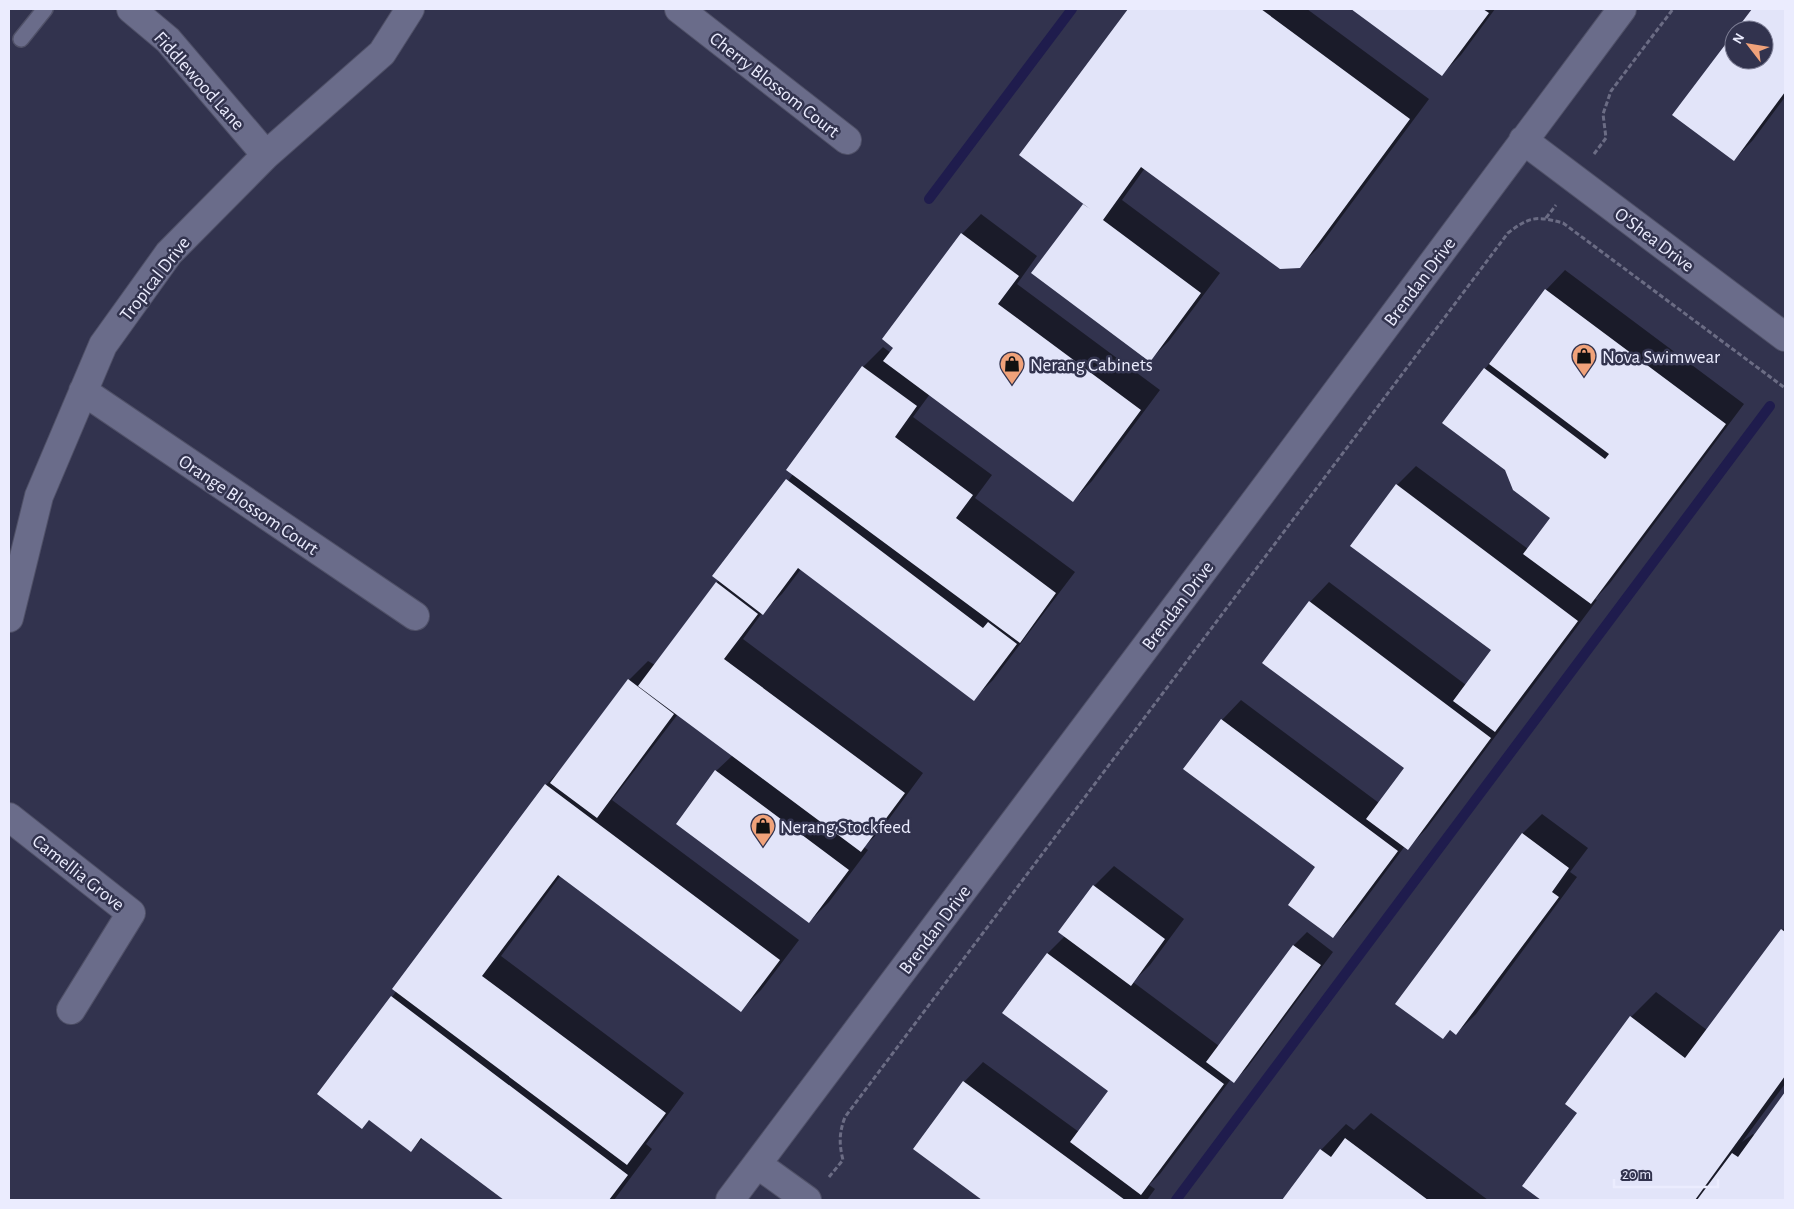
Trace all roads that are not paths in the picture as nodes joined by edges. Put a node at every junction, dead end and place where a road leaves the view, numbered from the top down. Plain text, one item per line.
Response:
1 (45, 9) edge
2 (131, 9) edge
3 (410, 9) edge
4 (679, 9) edge
5 (1622, 9) edge
6 (21, 39) dead end
7 (847, 140) dead end
8 (1523, 140) junction
9 (266, 155) junction
10 (1785, 337) edge
11 (83, 391) junction
12 (11, 602) edge
13 (415, 616) dead end
14 (9, 817) edge
15 (71, 1010) dead end
16 (758, 1164) junction
17 (730, 1200) edge
18 (807, 1200) edge

1 - 6 lane
2 - 9 street, Fiddlewood Lane
3 - 9 street, Tropical Drive
4 - 7 street, Cherry Blossom Court
5 - 8 street, Brendan Drive
8 - 10 street, O'Shea Drive
8 - 16 street, Brendan Drive
9 - 11 street, Tropical Drive
11 - 12 street, Tropical Drive
11 - 13 street, Orange Blossom Court
14 - 15 street, Camellia Grove
16 - 17 street, Brendan Drive
16 - 18 street

